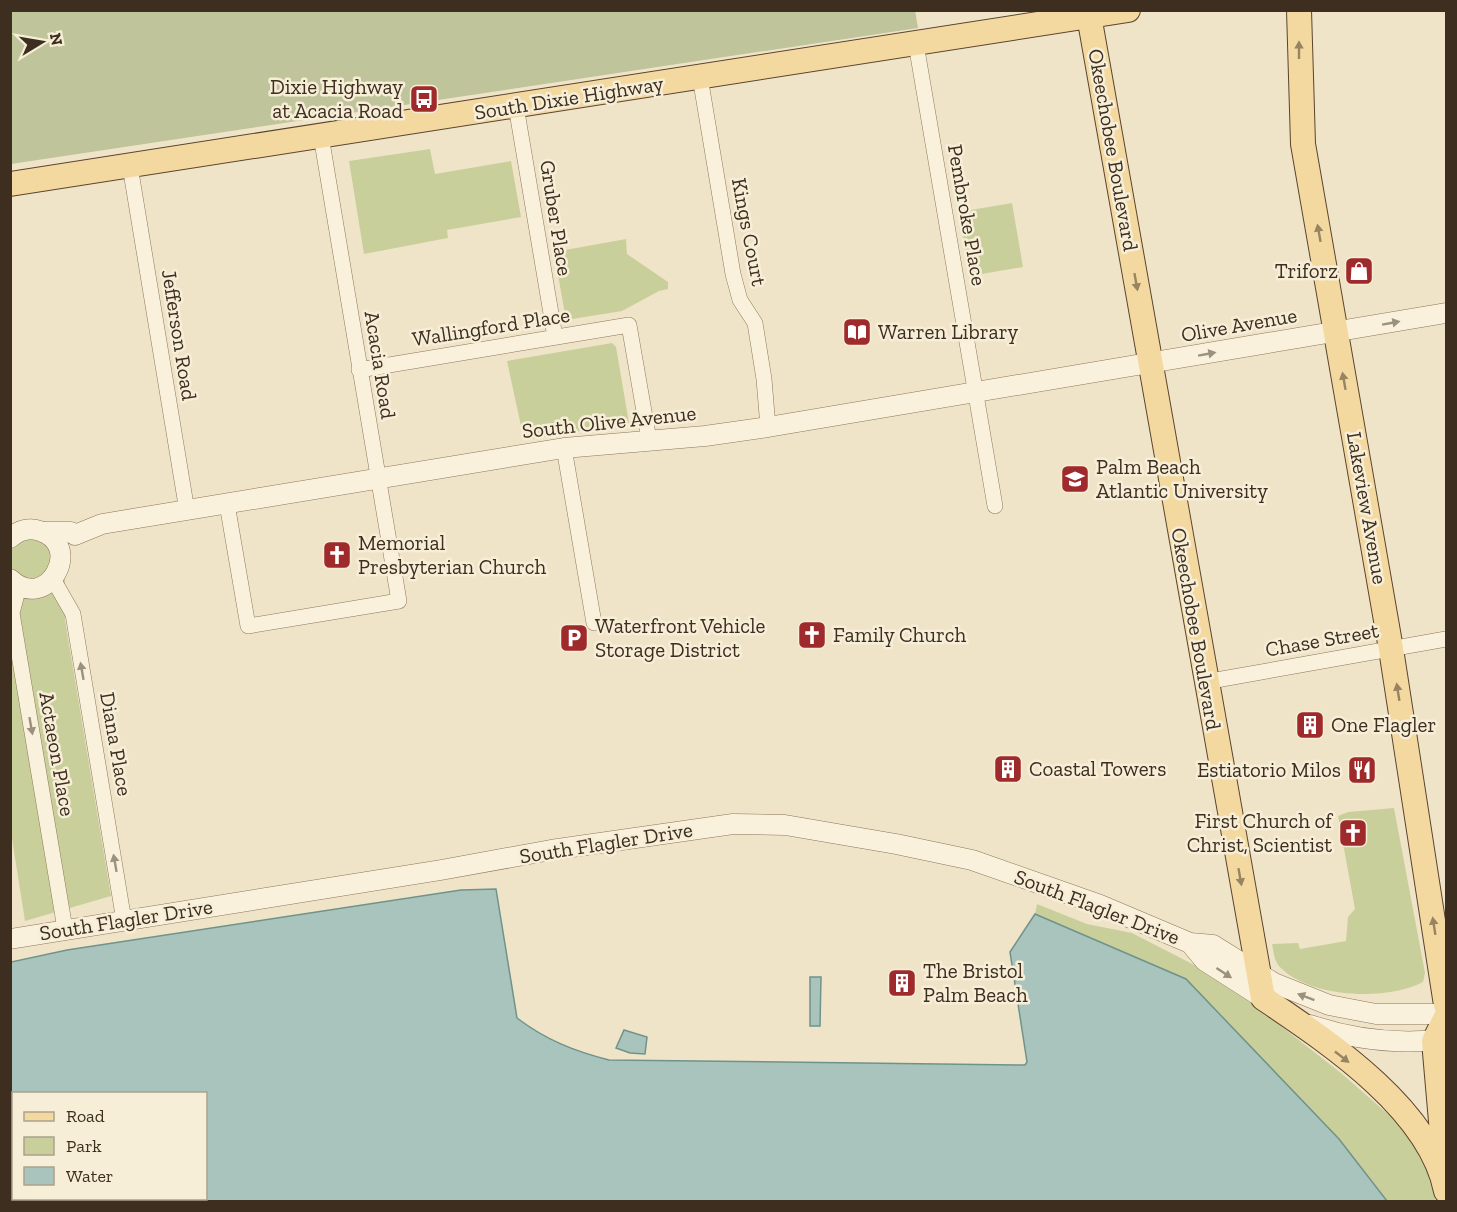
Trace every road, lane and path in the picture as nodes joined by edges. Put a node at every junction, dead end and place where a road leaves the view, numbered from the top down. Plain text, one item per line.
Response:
1 (1128, 10) edge
2 (1299, 10) edge
3 (1089, 14) edge
4 (916, 44) junction
5 (700, 77) junction
6 (516, 106) junction
7 (321, 136) junction
8 (130, 166) junction
9 (10, 184) edge
10 (1446, 313) edge
11 (1336, 332) junction
12 (555, 337) junction
13 (1150, 364) junction
14 (359, 370) junction
15 (976, 392) junction
16 (768, 427) junction
17 (649, 440) junction
18 (564, 448) junction
19 (378, 479) junction
20 (227, 504) junction
21 (995, 506) dead end
22 (187, 511) junction
23 (45, 532) junction
24 (75, 536) junction
25 (10, 538) edge
26 (57, 570) junction
27 (15, 582) edge
28 (594, 623) dead end
29 (1446, 639) edge
30 (1391, 649) junction
31 (1205, 682) junction
32 (124, 921) junction
33 (65, 929) junction
34 (10, 939) edge
35 (1190, 943) junction
36 (1257, 972) junction
37 (1263, 998) junction
38 (1446, 1005) edge
39 (1446, 1016) edge
40 (1296, 1020) junction
41 (1440, 1040) edge
42 (1446, 1189) edge

1 - 3 main road, South Dixie Highway
11 -> 2 main road, Lakeview Avenue
3 - 4 main road, South Dixie Highway
3 -> 13 main road, Okeechobee Boulevard
4 - 5 main road, South Dixie Highway
4 - 15 street, Pembroke Place
5 - 6 main road, South Dixie Highway
5 - 16 street, Kings Court
6 - 7 main road, South Dixie Highway
6 - 12 street, Gruber Place
7 - 8 main road, South Dixie Highway
7 - 14 street, Acacia Road
8 - 9 main road, South Dixie Highway
8 - 22 street, Jefferson Road
11 -> 10 street
13 -> 11 street, Olive Avenue
30 -> 11 main road, Lakeview Avenue
12 - 14 street, Wallingford Place
12 - 17 street, Wallingford Place
13 - 15 street, South Olive Avenue
13 - 31 main road, Okeechobee Boulevard
14 - 19 street, Acacia Road
15 - 16 street, South Olive Avenue
15 - 21 street, Pembroke Place
16 - 17 street, South Olive Avenue
17 - 18 street, South Olive Avenue
18 - 19 street, South Olive Avenue
18 - 28 street
19 - 20 street, South Olive Avenue
19 - 20 street, Acacia Road
20 - 22 street, South Olive Avenue
22 - 24 street, South Olive Avenue
23 - 24 street
23 - 25 street
23 - 26 street
24 - 26 street
26 - 27 street
32 -> 26 street, Diana Place
27 -> 33 street, Actaeon Place
29 - 30 street, Chase Street
30 - 31 street, Chase Street
38 -> 30 main road, Lakeview Avenue
31 -> 36 main road, Okeechobee Boulevard
32 - 33 street, South Flagler Drive
32 - 35 street, South Flagler Drive
33 - 34 street, South Flagler Drive
35 - 36 street, South Flagler Drive
35 -> 37 street, South Flagler Drive
36 - 37 main road, Okeechobee Boulevard
39 -> 36 street, South Flagler Drive
37 - 40 main road, South Flagler Drive
39 - 41 main road
40 - 41 street, South Flagler Drive
40 -> 42 main road
41 - 42 main road

